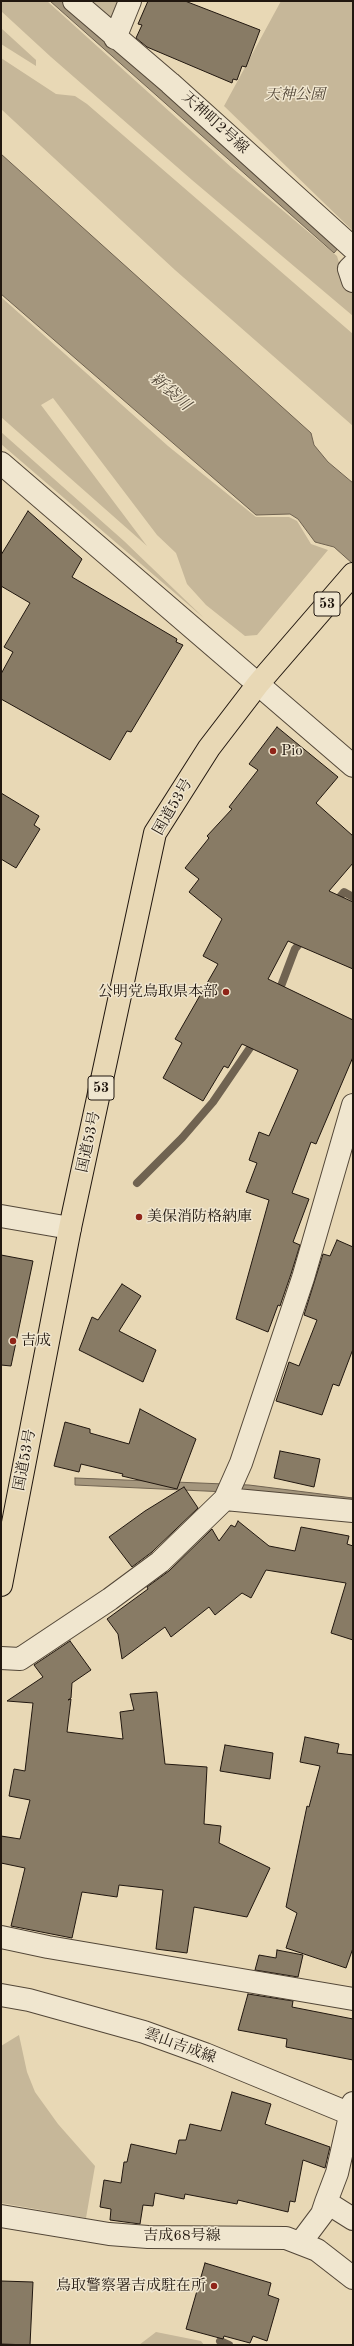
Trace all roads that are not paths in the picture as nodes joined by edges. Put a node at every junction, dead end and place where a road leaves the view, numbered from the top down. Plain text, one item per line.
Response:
1 (74, 1) edge
2 (130, 1) edge
3 (115, 38) junction
4 (353, 248) edge
5 (353, 265) edge
6 (353, 281) edge
7 (1, 463) edge
8 (353, 574) edge
9 (258, 684) junction
10 (353, 766) edge
11 (353, 1104) edge
12 (1, 1216) edge
13 (70, 1228) junction
14 (225, 1499) junction
15 (353, 1511) edge
16 (1, 1585) edge
17 (1, 1658) edge
18 (1, 1937) edge
19 (1, 1995) edge
20 (353, 1998) edge
21 (352, 2110) edge
22 (326, 2202) junction
23 (1, 2216) edge
24 (353, 2219) edge
25 (301, 2242) junction
26 (353, 2278) edge

1 - 3 street, 天神町2号線
2 - 3 street
3 - 4 street, 天神町2号線
5 - 6 street
7 - 9 street
8 - 9 highway, 国道53号 / 53
9 - 10 street
9 - 13 highway, 国道53号 / 53
11 - 14 street
12 - 13 street
13 - 16 highway, 国道53号 / 53
14 - 15 street
14 - 17 street
18 - 20 street
19 - 21 street, 雲山吉成線
21 - 22 street
22 - 24 street
22 - 25 street
23 - 25 street, 吉成68号線
25 - 26 street, 吉成68号線

